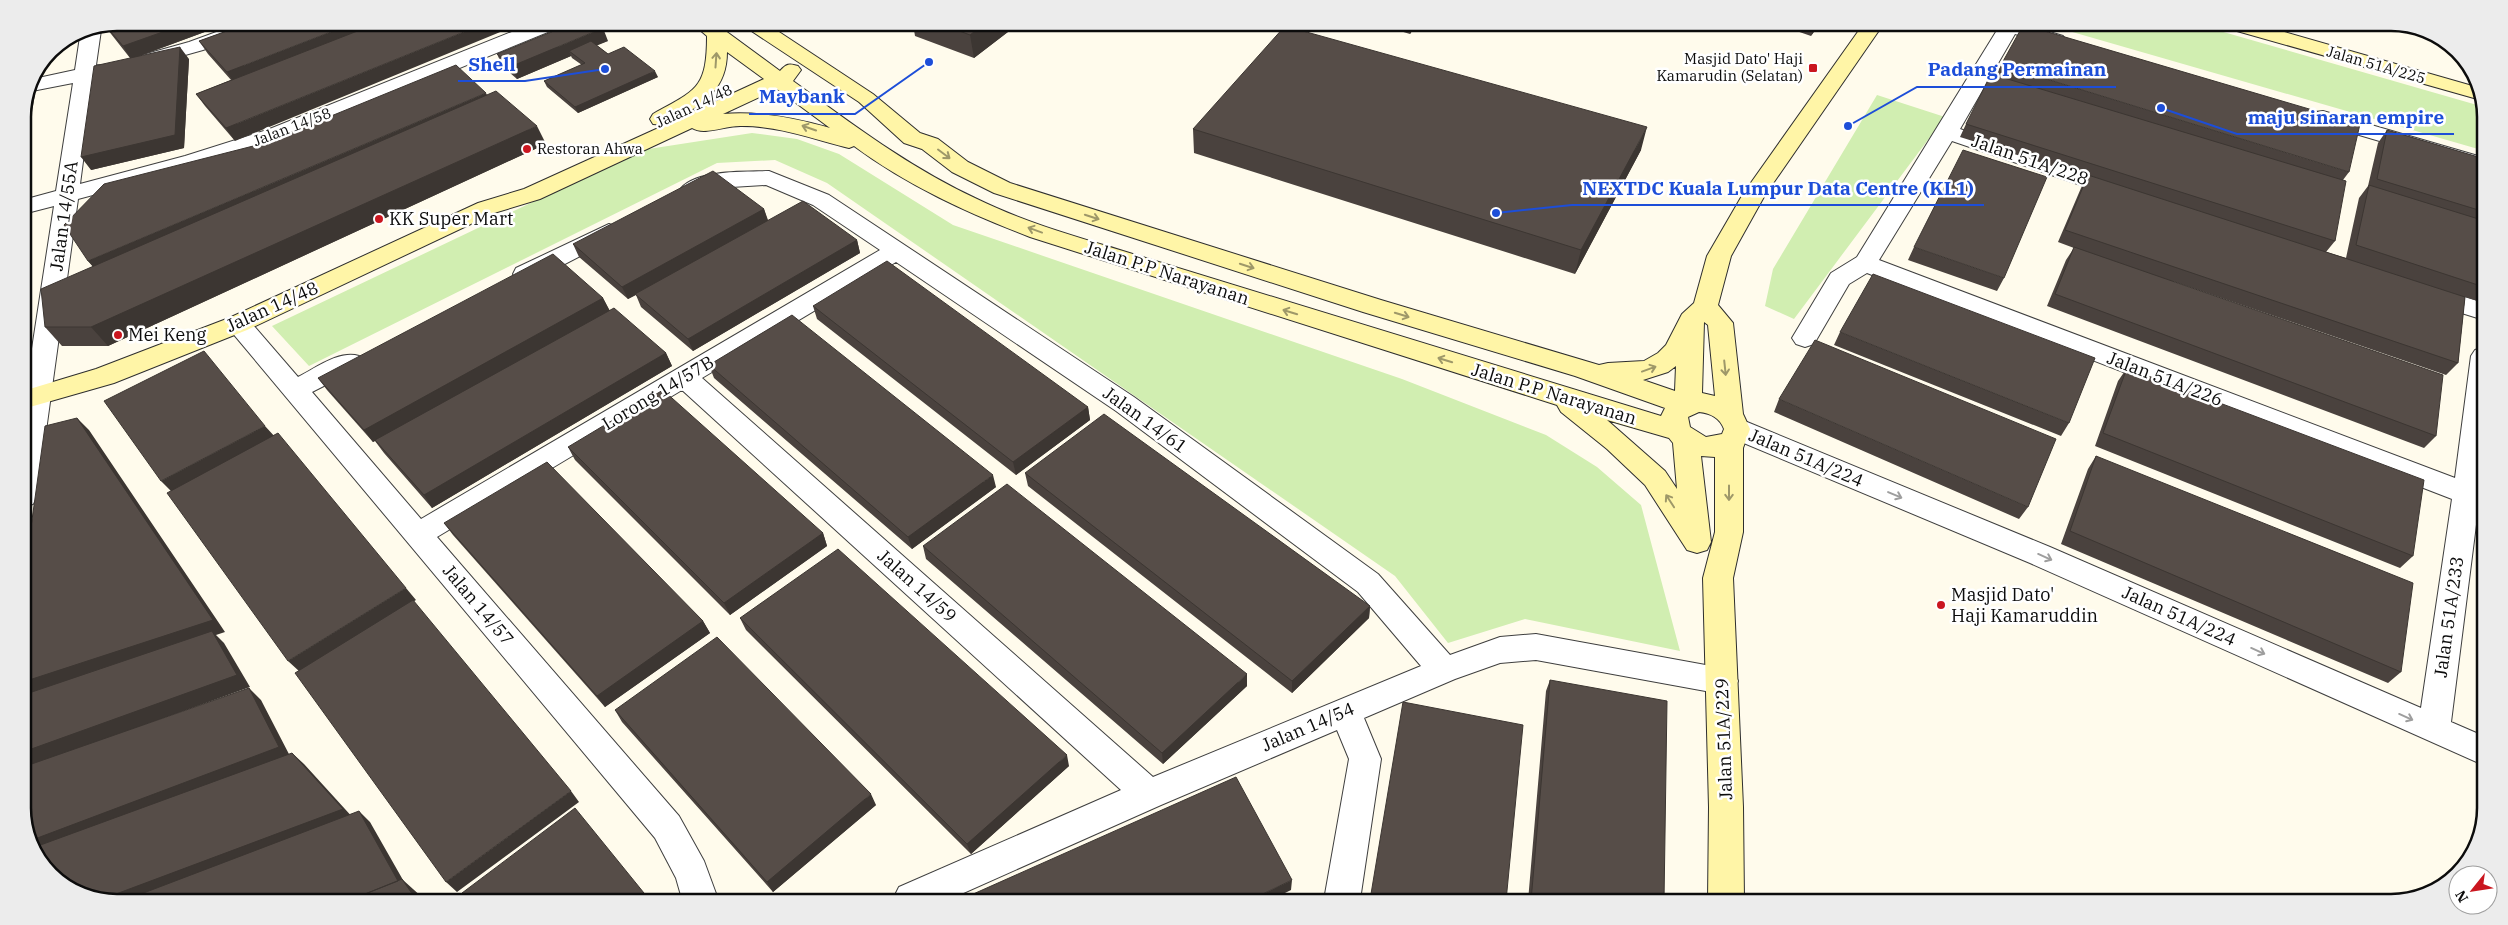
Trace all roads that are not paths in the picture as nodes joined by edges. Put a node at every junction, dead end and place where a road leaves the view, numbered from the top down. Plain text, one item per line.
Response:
1 (237, 31) edge
2 (536, 31) edge
3 (710, 31) edge
4 (715, 31) edge
5 (762, 31) edge
6 (765, 31) edge
7 (1868, 31) edge
8 (2006, 31) edge
9 (2026, 31) edge
10 (2258, 31) edge
11 (2305, 31) edge
12 (91, 36) edge
13 (2077, 46) edge
14 (780, 73) junction
15 (85, 74) junction
16 (2466, 76) edge
17 (38, 84) edge
18 (2473, 92) edge
19 (2303, 112) edge
20 (1946, 132) junction
21 (647, 134) junction
22 (912, 138) junction
23 (872, 149) junction
24 (2477, 163) edge
25 (67, 196) junction
26 (2138, 196) edge
27 (667, 203) edge
28 (31, 205) edge
29 (632, 220) edge
30 (898, 250) junction
31 (1865, 263) junction
32 (508, 282) edge
33 (2410, 288) edge
34 (2477, 310) edge
35 (1698, 313) junction
36 (238, 324) junction
37 (1805, 338) dead end
38 (366, 354) edge
39 (1584, 370) junction
40 (684, 377) junction
41 (294, 390) junction
42 (31, 393) edge
43 (1556, 395) junction
44 (31, 398) edge
45 (1686, 403) junction
46 (1732, 429) junction
47 (1681, 435) junction
48 (2477, 466) edge
49 (2475, 497) edge
50 (418, 535) junction
51 (1697, 542) junction
52 (1718, 578) junction
53 (1444, 670) junction
54 (1722, 681) junction
55 (1346, 711) junction
56 (2434, 729) junction
57 (2477, 748) edge
58 (1149, 794) junction
59 (698, 894) edge
60 (922, 894) edge
61 (1339, 894) edge
62 (1726, 894) edge

1 - 15 street
2 - 25 street, Jalan 14/58
21 -> 3 main road
4 - 14 main road, Jalan P.P Narayanan
5 - 14 main road
6 - 22 main road, Jalan P.P Narayanan
7 - 35 main road
8 - 20 street
9 - 13 street
10 - 18 main road, Jalan 51A/225
11 - 16 main road, Jalan 51A/225
12 - 15 street, Jalan 14/55A
14 - 21 main road, Jalan 14/48
14 - 22 main road
14 - 23 main road, Jalan P.P Narayanan
15 - 17 street
15 - 25 street, Jalan 14/55A
19 - 24 street
20 - 26 street, Jalan 51A/228
20 - 31 street
23 -> 21 main road
21 - 36 main road, Jalan 14/48
22 -> 39 main road, Jalan P.P Narayanan
43 -> 23 main road, Jalan P.P Narayanan
25 - 28 street, Jalan 14/58
25 - 42 street, Jalan 14/55A
27 - 30 street, Jalan 14/61
29 - 32 street
30 - 40 street, Lorong 14/57B
30 - 53 street, Jalan 14/61
31 - 37 street
31 - 49 street, Jalan 51A/226
33 - 34 street
39 -> 35 main road
35 - 45 main road
35 -> 46 main road, Jalan 51A/229
36 - 41 street, Jalan 14/57
36 - 44 main road, Jalan 14/48
38 - 41 street
39 - 45 main road, Jalan P.P Narayanan
40 - 50 street, Lorong 14/57B
40 - 58 street, Jalan 14/59
41 - 50 street, Jalan 14/57
43 - 47 main road, Jalan P.P Narayanan
51 -> 43 main road
45 - 46 main road
45 - 47 main road
46 - 47 main road
46 -> 52 main road, Jalan 51A/229
46 -> 56 street, Jalan 51A/224
47 - 51 main road, Jalan 51A/229
48 - 49 street, Jalan 51A/233
49 - 56 street, Jalan 51A/233
50 - 59 street, Jalan 14/57
51 - 52 main road, Jalan 51A/229
52 - 54 main road, Jalan 51A/229
53 - 54 street, Jalan 14/54
53 - 55 street, Jalan 14/54
54 - 62 main road, Jalan 51A/229
55 - 58 street, Jalan 14/54
55 - 61 street
56 - 57 street, Jalan 51A/224
58 - 60 street, Jalan 14/54

